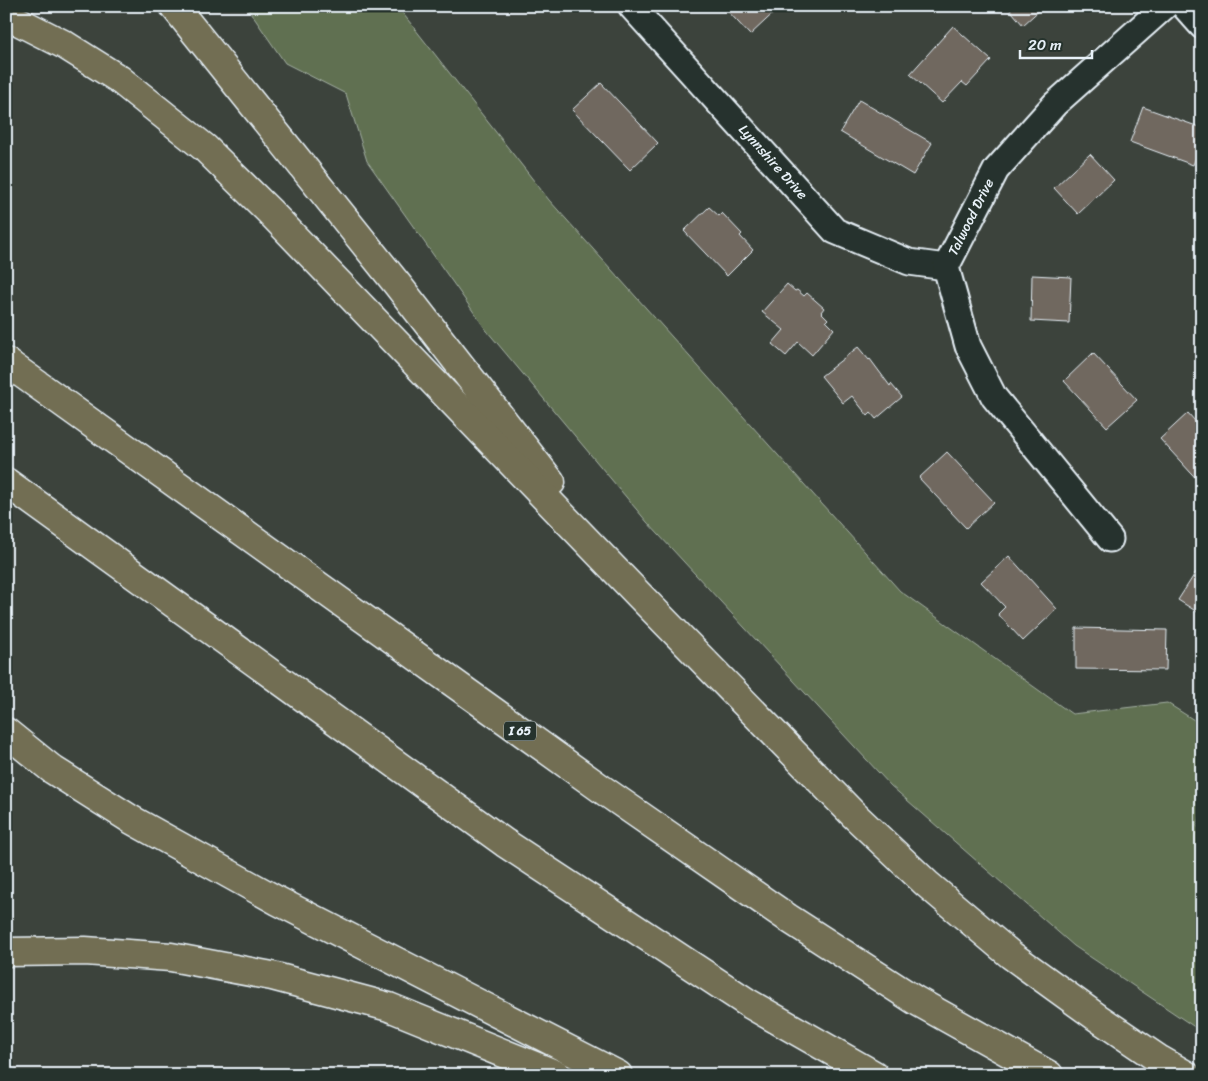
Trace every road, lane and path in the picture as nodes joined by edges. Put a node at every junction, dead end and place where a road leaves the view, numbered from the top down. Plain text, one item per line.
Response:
1 (174, 6) edge
2 (631, 6) edge
3 (1165, 6) edge
4 (1184, 6) edge
5 (6, 15) edge
6 (1202, 26) edge
7 (946, 267) junction
8 (6, 362) edge
9 (6, 482) edge
10 (1110, 539) dead end
11 (640, 595) junction
12 (6, 732) edge
13 (6, 952) edge
14 (557, 1075) edge
15 (618, 1075) edge
16 (874, 1075) edge
17 (1049, 1075) edge
18 (1186, 1075) edge

1 - 11 highway
2 - 7 street, Lynnshire Drive
3 - 7 street, Talwood Drive
4 - 6 street
5 - 11 highway
7 - 10 street, Talwood Drive
8 - 17 highway, I 65
9 - 16 highway
11 - 18 highway
12 - 15 highway
13 - 14 highway

